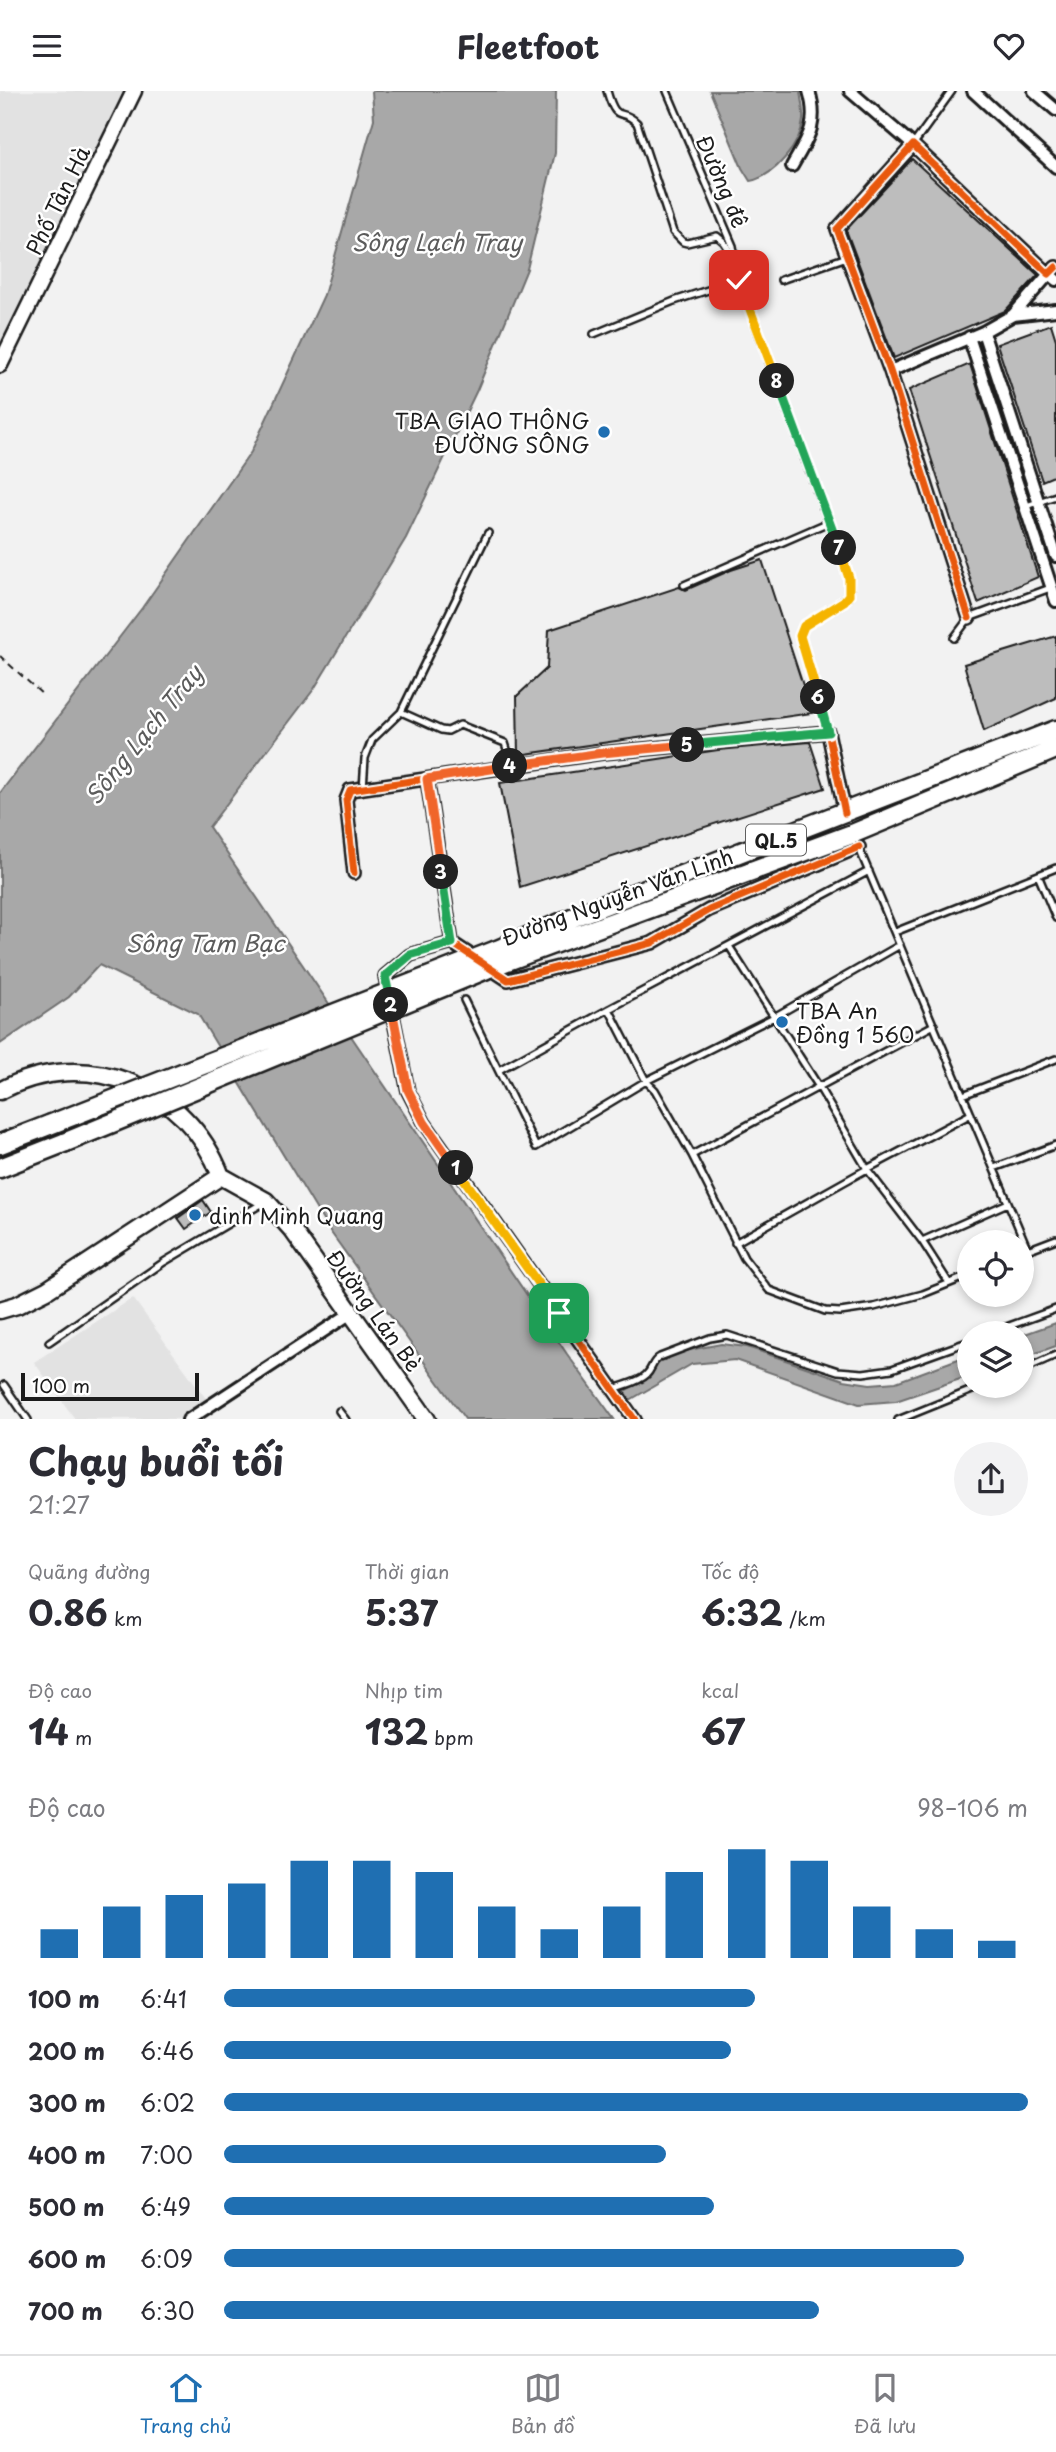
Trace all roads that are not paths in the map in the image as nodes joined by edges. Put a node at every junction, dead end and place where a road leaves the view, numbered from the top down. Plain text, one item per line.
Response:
1 (134, 91) edge
2 (607, 91) edge
3 (667, 91) edge
4 (809, 91) edge
5 (850, 91) edge
6 (951, 91) edge
7 (973, 91) edge
8 (1034, 91) edge
9 (1056, 110) edge
10 (913, 145) junction
11 (792, 166) dead end
12 (1056, 167) edge
13 (847, 257) junction
14 (734, 258) junction
15 (1054, 274) edge
16 (739, 280) junction
17 (782, 281) dead end
18 (1056, 310) edge
19 (1013, 315) junction
20 (983, 332) junction
21 (594, 334) dead end
22 (969, 337) junction
23 (1, 361) edge
24 (890, 370) junction
25 (1056, 496) edge
26 (1037, 502) junction
27 (1023, 507) junction
28 (829, 522) junction
29 (488, 533) dead end
30 (1056, 556) edge
31 (684, 585) dead end
32 (1054, 586) edge
33 (1056, 601) edge
34 (969, 618) junction
35 (954, 638) dead end
36 (401, 712) junction
37 (1056, 730) edge
38 (828, 732) junction
39 (1056, 749) edge
40 (512, 766) junction
41 (427, 779) junction
42 (363, 788) junction
43 (845, 813) junction
44 (855, 840) junction
45 (1056, 868) edge
46 (869, 871) junction
47 (354, 873) dead end
48 (1038, 875) junction
49 (1056, 918) edge
50 (895, 932) junction
51 (452, 943) junction
52 (900, 945) junction
53 (729, 946) junction
54 (498, 957) junction
55 (464, 1000) dead end
56 (609, 1009) junction
57 (774, 1017) junction
58 (934, 1025) junction
59 (1056, 1059) edge
60 (499, 1070) junction
61 (646, 1081) junction
62 (819, 1087) junction
63 (0, 1091) edge
64 (963, 1095) junction
65 (971, 1114) junction
66 (0, 1144) edge
67 (1056, 1145) edge
68 (692, 1155) junction
69 (0, 1168) edge
70 (994, 1168) junction
71 (866, 1169) junction
72 (221, 1176) junction
73 (265, 1201) junction
74 (1008, 1203) junction
75 (1018, 1230) edge
76 (1056, 1239) edge
77 (922, 1241) junction
78 (735, 1243) junction
79 (1034, 1248) edge
80 (957, 1280) edge
81 (949, 1283) junction
82 (0, 1310) edge
83 (1055, 1312) edge
84 (351, 1313) junction
85 (1027, 1321) edge
86 (49, 1342) dead end
87 (957, 1346) edge
88 (1056, 1355) edge
89 (1034, 1365) edge
90 (4, 1385) dead end
91 (614, 1389) junction
92 (957, 1396) edge
93 (339, 1411) dead end
94 (28, 1419) edge
95 (188, 1419) edge
96 (346, 1419) edge
97 (427, 1419) edge
98 (635, 1419) edge
99 (898, 1419) edge

1 - 23 street, Phố Tân Hà
2 - 14 lane
3 - 14 lane, Đường đê
4 - 11 street
5 - 10 street
6 - 10 lane
7 - 12 street
8 - 9 street
10 - 13 street
10 - 15 street
13 - 17 lane
13 - 24 street
14 - 16 lane, Đường đê
15 - 19 street
16 - 21 lane
16 - 28 lane, Đường đê
18 - 19 street
19 - 20 street
20 - 22 street
20 - 26 street
22 - 24 street
22 - 27 street
24 - 34 street
25 - 26 lane
26 - 27 lane
26 - 30 street
27 - 32 street
28 - 31 lane
28 - 38 lane, Đường đê
29 - 36 lane
32 - 33 street
32 - 34 lane
34 - 35 lane
36 - 40 lane
36 - 42 lane
37 - 43 highway, Đường Nguyễn Văn Linh / QL.5
38 - 40 street
38 - 43 street
39 - 44 highway, Đường Nguyễn Văn Linh / QL.5
40 - 41 street
41 - 42 street
41 - 51 street
42 - 47 street
43 - 54 highway, Đường Nguyễn Văn Linh / QL.5
44 - 46 lane
44 - 51 street
44 - 54 highway, Đường Nguyễn Văn Linh / QL.5
45 - 48 lane
46 - 50 lane
46 - 53 lane
48 - 49 lane
48 - 50 lane
50 - 52 lane
51 - 91 street
52 - 57 lane
52 - 58 lane
53 - 56 lane
53 - 57 lane
54 - 66 highway, Đường Nguyễn Văn Linh / QL.5, bridge
54 - 69 highway, Đường Nguyễn Văn Linh / QL.5, bridge
55 - 60 lane
56 - 60 lane
56 - 61 lane
57 - 61 lane
57 - 62 lane
58 - 62 lane
58 - 64 lane
59 - 64 lane
60 - 61 lane
61 - 68 lane
62 - 68 lane
62 - 71 lane
63 - 72 main road
64 - 65 lane
65 - 70 lane
65 - 71 lane
67 - 70 lane
68 - 78 lane
70 - 74 lane
71 - 77 lane
71 - 78 lane
72 - 73 main road, Đường Lán Bè
72 - 82 main road
73 - 84 main road, Đường Lán Bè
73 - 86 lane
74 - 75 lane
74 - 77 lane
76 - 79 lane
77 - 81 lane
78 - 81 lane
80 - 81 lane
83 - 85 lane
84 - 95 street
84 - 97 main road, Đường Lán Bè
87 - 91 lane
88 - 89 lane
90 - 94 lane
91 - 98 street
92 - 99 lane
93 - 96 lane

